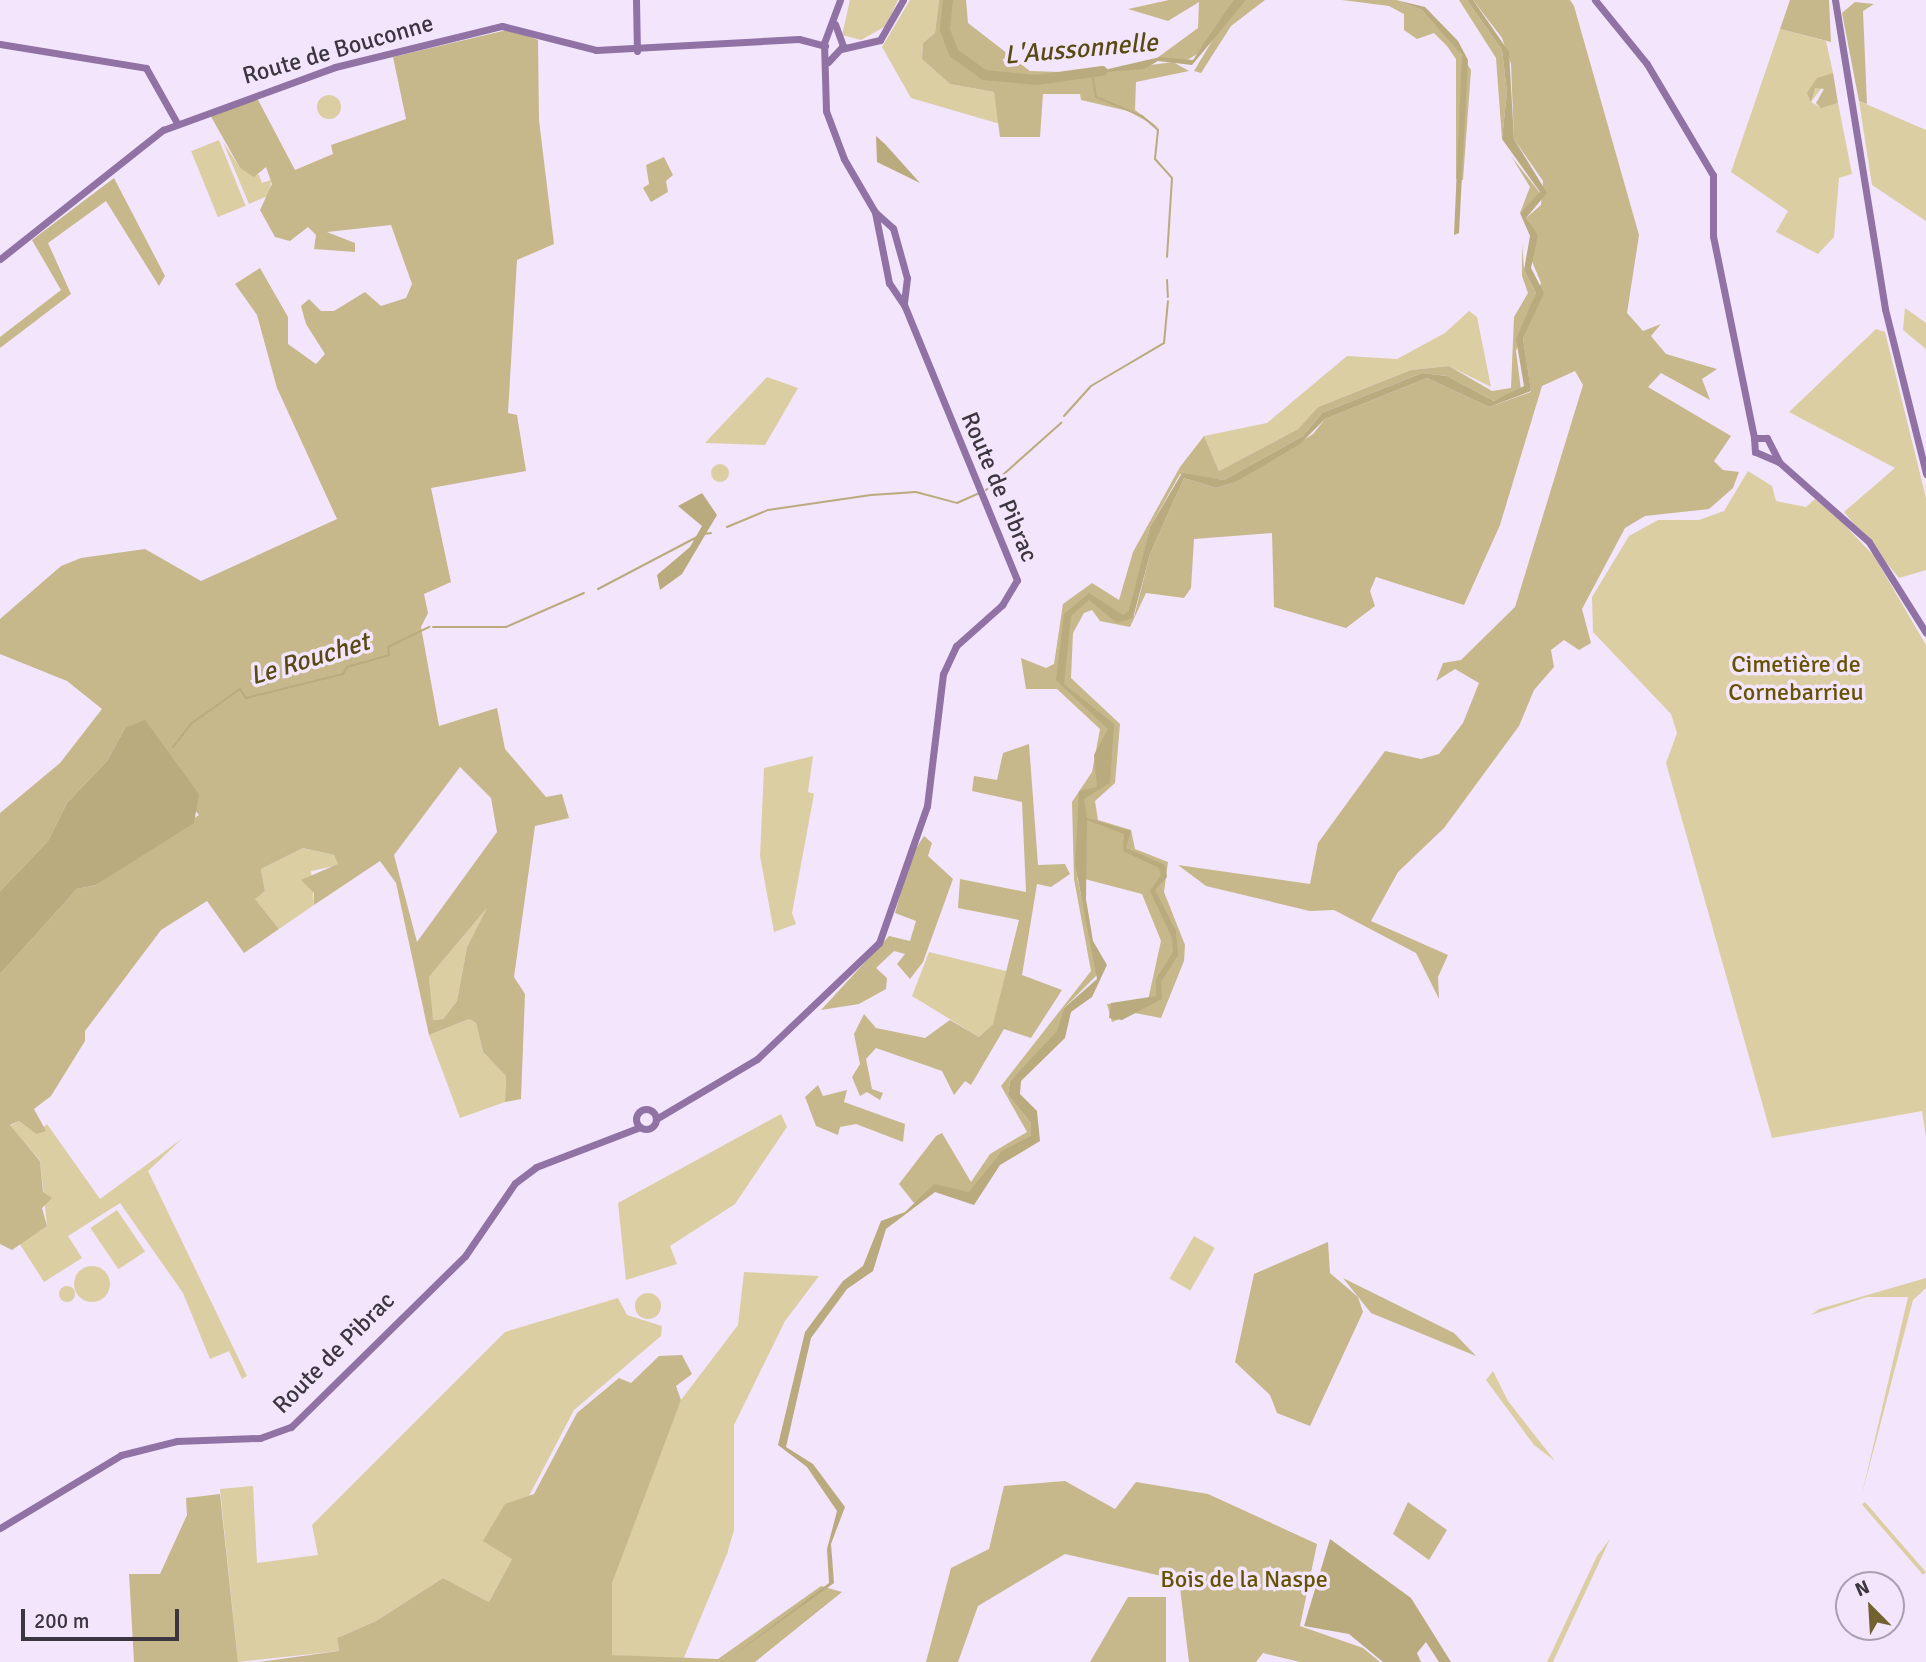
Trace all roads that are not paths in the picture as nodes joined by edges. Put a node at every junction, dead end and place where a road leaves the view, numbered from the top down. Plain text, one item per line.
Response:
1 (636, 0) edge
2 (841, 0) edge
3 (903, 0) edge
4 (1595, 0) edge
5 (1835, 0) edge
6 (835, 24) junction
7 (827, 43) junction
8 (0, 44) edge
9 (840, 45) junction
10 (637, 51) junction
11 (828, 62) junction
12 (177, 122) junction
13 (875, 212) junction
14 (887, 226) junction
15 (878, 230) junction
16 (0, 258) edge
17 (900, 288) junction
18 (1757, 436) junction
19 (1766, 450) junction
20 (1926, 474) edge
21 (1926, 633) edge
22 (653, 1115) junction
23 (638, 1123) junction
24 (0, 1528) edge

1 - 10 main road
2 - 6 main road
3 - 9 main road
4 - 18 main road
5 - 20 main road
6 - 7 main road
6 - 9 main road
7 - 9 main road
7 - 9 main road
7 - 10 main road, Route de Bouconne
7 - 11 main road
8 - 12 main road
9 - 11 main road
10 - 12 main road, Route de Bouconne
11 - 13 main road
12 - 16 main road, Route de Bouconne
13 - 14 main road
13 - 15 main road
14 - 15 main road
14 - 17 main road
15 - 17 main road
17 - 22 main road, Route de Pibrac
18 - 19 main road
18 - 19 main road
19 - 21 main road
22 - 23 main road, Route de Pibrac
22 - 23 main road, Route de Pibrac
23 - 24 main road, Route de Pibrac

